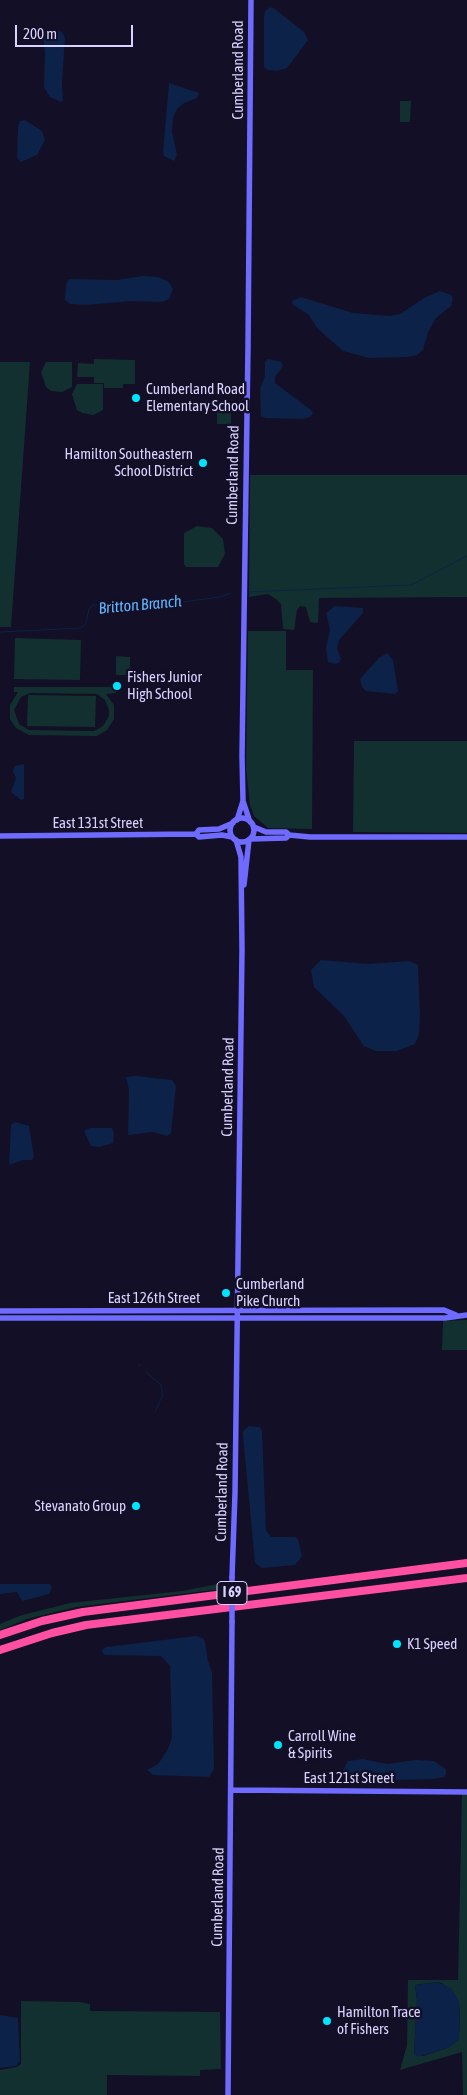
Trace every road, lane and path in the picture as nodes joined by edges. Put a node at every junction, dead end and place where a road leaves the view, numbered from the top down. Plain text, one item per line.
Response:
1 (251, 0) edge
2 (243, 801) junction
3 (235, 821) junction
4 (252, 825) junction
5 (196, 834) junction
6 (289, 835) junction
7 (0, 836) edge
8 (234, 838) junction
9 (467, 838) edge
10 (249, 840) junction
11 (242, 890) junction
12 (238, 1310) junction
13 (0, 1311) edge
14 (456, 1315) junction
15 (467, 1315) edge
16 (238, 1317) junction
17 (0, 1318) edge
18 (467, 1563) edge
19 (467, 1578) edge
20 (0, 1635) edge
21 (0, 1650) edge
22 (231, 1790) junction
23 (467, 1792) edge
24 (228, 2095) edge

1 - 2 main road, Cumberland Road
2 - 3 main road, Cumberland Road
2 - 4 main road, Cumberland Road
3 - 4 main road
3 - 5 main road, East 131st Street
3 - 8 main road
4 - 6 main road
4 - 10 main road
5 - 7 main road, East 131st Street
5 - 8 main road, East 131st Street
6 - 9 main road
6 - 10 main road
8 - 10 main road
8 - 11 main road, Cumberland Road
10 - 11 main road, Cumberland Road
11 - 12 main road, Cumberland Road
12 - 13 main road, East 126th Street
12 - 14 main road, East 126th Street
12 - 16 main road, Cumberland Road
14 - 15 main road, East 126th Street
14 - 16 main road, East 126th Street
16 - 17 main road, East 126th Street
16 - 22 main road, Cumberland Road, bridge
18 - 20 highway, I 69
19 - 21 highway, I 69
22 - 23 main road, East 121st Street
22 - 24 main road, Cumberland Road

